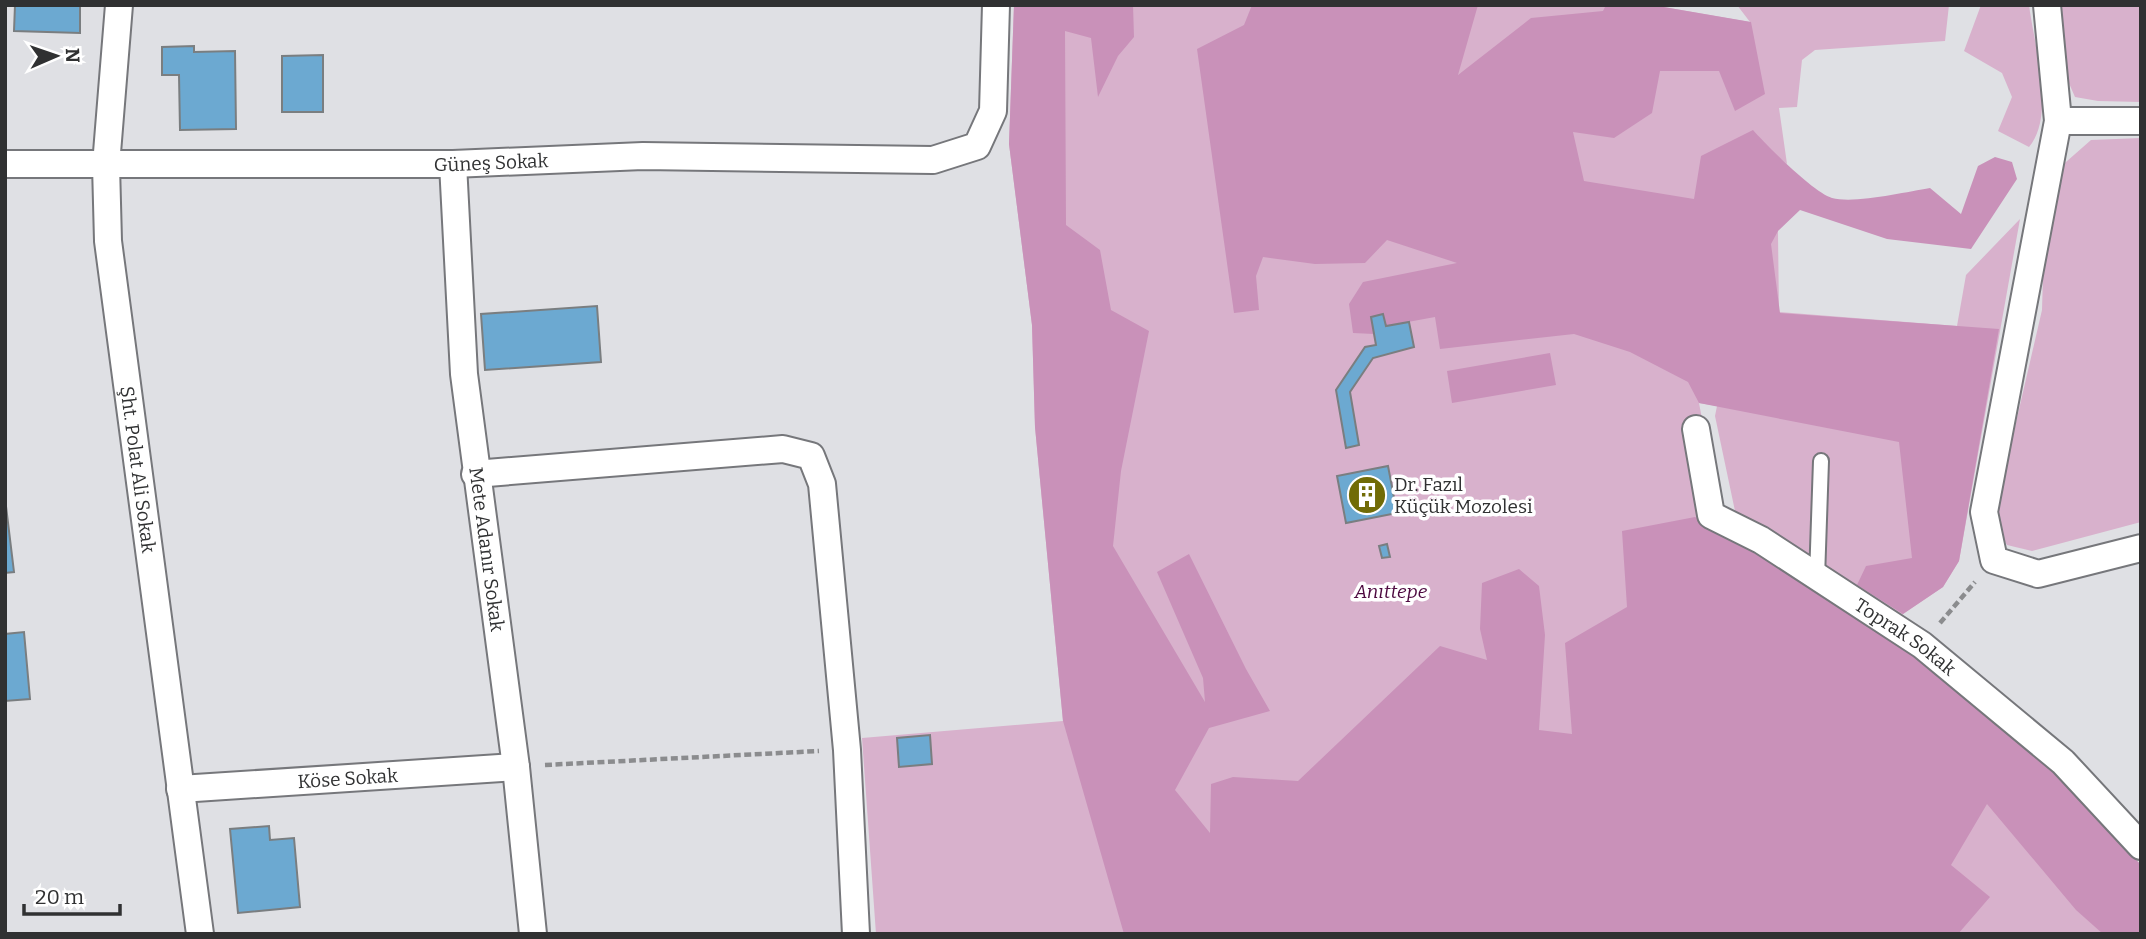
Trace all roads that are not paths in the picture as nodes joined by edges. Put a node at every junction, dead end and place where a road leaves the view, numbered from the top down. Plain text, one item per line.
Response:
1 (119, 5) edge
2 (996, 5) edge
3 (2047, 5) edge
4 (2057, 121) junction
5 (2141, 121) edge
6 (5, 164) edge
7 (453, 164) junction
8 (106, 165) junction
9 (1696, 429) dead end
10 (1821, 461) dead end
11 (475, 474) junction
12 (2141, 548) edge
13 (1817, 578) junction
14 (516, 767) junction
15 (180, 789) junction
16 (2141, 846) edge
17 (200, 934) edge
18 (533, 934) edge
19 (856, 934) edge

1 - 8 street, Şht. Polat Ali Sokak
2 - 7 street, Güneş Sokak
3 - 4 street
4 - 5 street
4 - 12 street
6 - 8 street, Güneş Sokak
7 - 8 street, Güneş Sokak
7 - 11 street, Mete Adanır Sokak
8 - 15 street, Şht. Polat Ali Sokak
9 - 13 street, Toprak Sokak
10 - 13 lane
11 - 14 street, Mete Adanır Sokak
11 - 19 street
13 - 16 street, Toprak Sokak
14 - 15 street, Köse Sokak
14 - 18 street, Mete Adanır Sokak
15 - 17 street, Şht. Polat Ali Sokak

